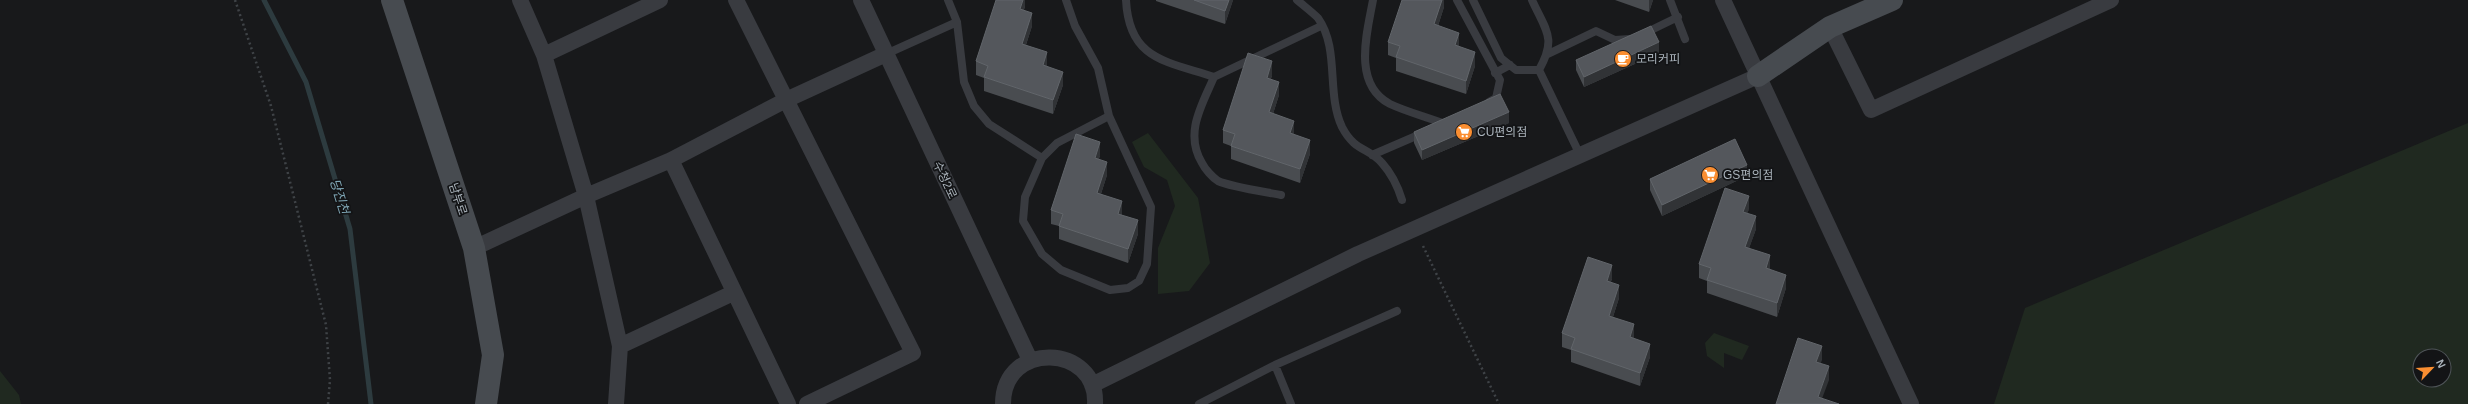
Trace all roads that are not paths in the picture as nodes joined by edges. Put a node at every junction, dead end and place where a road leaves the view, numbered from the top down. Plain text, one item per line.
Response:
1 (392, 0) edge
2 (520, 0) edge
3 (660, 0) edge
4 (736, 0) edge
5 (860, 0) edge
6 (948, 0) edge
7 (1066, 0) edge
8 (1126, 0) edge
9 (1297, 0) edge
10 (1372, 0) edge
11 (1458, 0) edge
12 (1474, 0) edge
13 (1532, 0) edge
14 (1670, 0) edge
15 (1723, 0) edge
16 (1892, 0) edge
17 (2111, 0) edge
18 (1678, 17) junction
19 (958, 22) junction
20 (1321, 26) junction
21 (1830, 27) junction
22 (1685, 39) dead end
23 (886, 54) junction
24 (1548, 54) junction
25 (544, 55) junction
26 (1510, 65) junction
27 (1539, 70) junction
28 (1496, 73) junction
29 (1758, 76) junction
30 (1214, 77) junction
31 (786, 100) junction
32 (1484, 105) edge
33 (1109, 116) junction
34 (1372, 155) junction
35 (1580, 155) junction
36 (1042, 158) junction
37 (671, 160) junction
38 (586, 196) junction
39 (1281, 196) dead end
40 (1402, 200) dead end
41 (474, 248) junction
42 (733, 293) junction
43 (1397, 311) dead end
44 (620, 346) junction
45 (1030, 360) junction
46 (1275, 365) junction
47 (1092, 385) junction
48 (486, 404) edge
49 (616, 404) edge
50 (788, 404) edge
51 (807, 404) edge
52 (1003, 404) edge
53 (1094, 404) edge
54 (1199, 404) edge
55 (1292, 404) edge
56 (1911, 404) edge

1 - 41 main road, 남부로
2 - 25 street
3 - 25 street
4 - 31 street
5 - 23 street, 수청2로
6 - 19 lane
7 - 33 lane
8 - 30 lane
9 - 20 lane
10 - 34 lane
11 - 28 lane
12 - 26 lane
13 - 24 lane
14 - 18 lane
15 - 29 street
16 - 21 main road
17 - 21 street
18 - 22 lane
18 - 24 lane
19 - 23 lane
19 - 36 lane
20 - 30 lane
20 - 34 lane
21 - 29 main road
23 - 31 street
23 - 45 street, 수청2로
24 - 27 lane
25 - 38 street
26 - 27 lane
26 - 28 lane
27 - 35 lane
28 - 32 lane
29 - 35 street
29 - 56 street
30 - 39 lane
31 - 37 street
31 - 51 street
33 - 36 lane
33 - 36 lane
34 - 40 lane
35 - 47 street
37 - 38 street
37 - 42 street
38 - 41 street
38 - 44 street
41 - 48 main road, 남부로
42 - 44 street
42 - 50 street
43 - 46 lane
44 - 49 street
45 - 47 street
45 - 52 street
46 - 54 lane
46 - 55 lane
47 - 53 street

